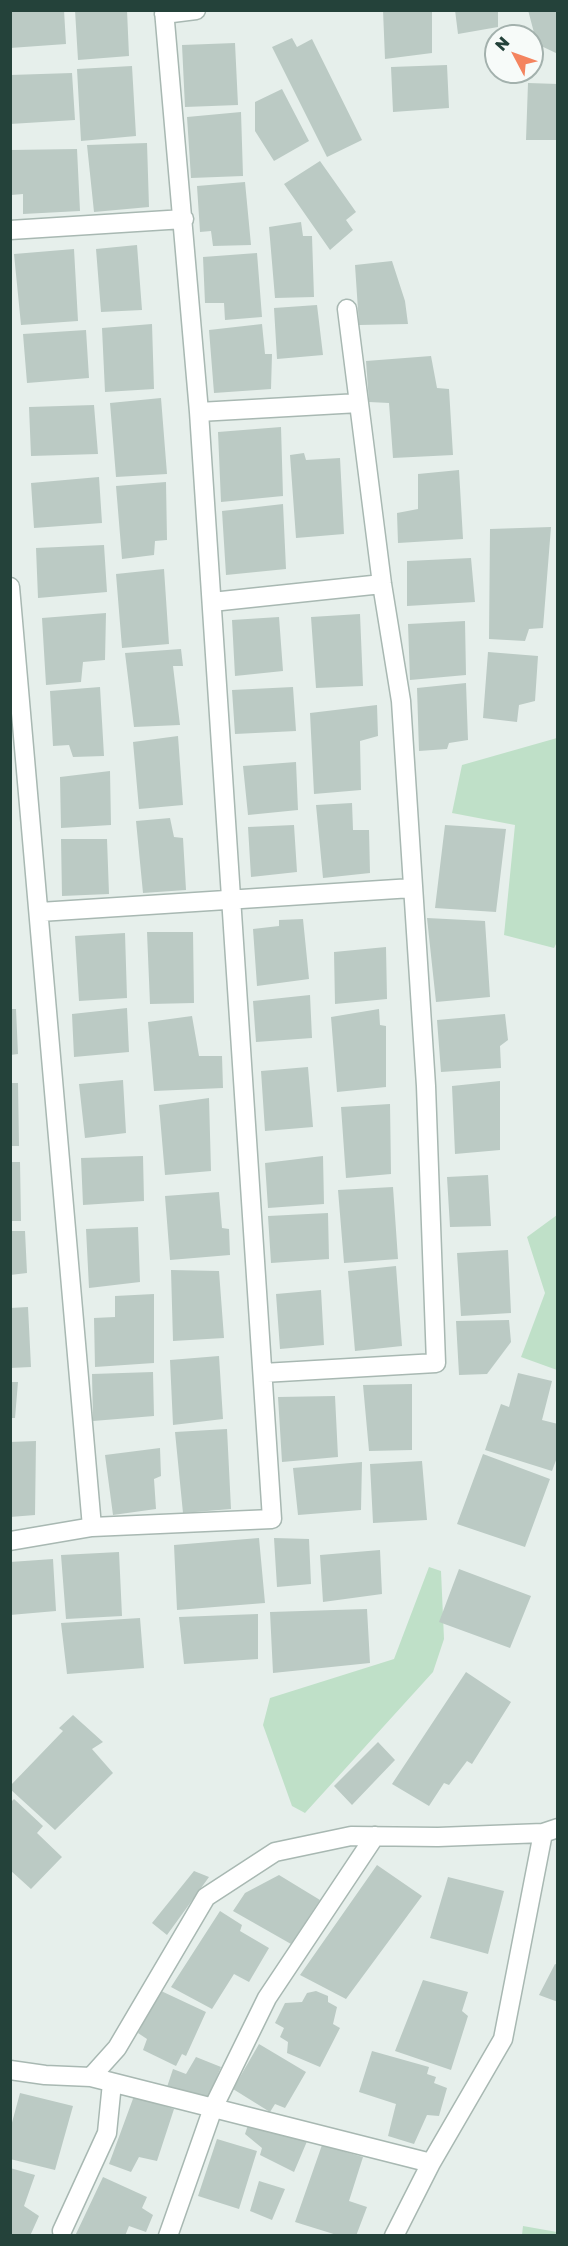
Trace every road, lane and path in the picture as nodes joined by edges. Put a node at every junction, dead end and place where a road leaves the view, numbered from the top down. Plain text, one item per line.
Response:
1 (196, 10) edge
2 (164, 12) edge
3 (184, 219) junction
4 (10, 230) edge
5 (347, 309) dead end
6 (359, 403) junction
7 (199, 412) junction
8 (382, 584) junction
9 (10, 587) edge
10 (212, 602) junction
11 (412, 888) junction
12 (233, 900) junction
13 (40, 912) junction
14 (263, 1373) junction
15 (92, 1527) junction
16 (10, 1540) edge
17 (550, 1830) edge
18 (375, 1836) junction
19 (10, 2070) edge
20 (90, 2077) junction
21 (112, 2082) junction
22 (213, 2108) junction
23 (431, 2163) junction
24 (62, 2231) dead end
25 (168, 2235) edge
26 (394, 2235) edge

1 - 2 street
2 - 3 street
3 - 4 street
3 - 7 street
5 - 6 street
6 - 7 street
6 - 8 street
7 - 10 street
8 - 10 street
8 - 11 street
9 - 13 street
10 - 12 street
11 - 12 street
11 - 14 street
12 - 13 street
12 - 14 street
13 - 15 street
14 - 15 street
15 - 16 street
17 - 18 street
17 - 23 street
18 - 20 street
18 - 22 street
19 - 20 street
20 - 21 street
21 - 22 street
21 - 24 street
22 - 23 street
22 - 25 street
23 - 26 street

